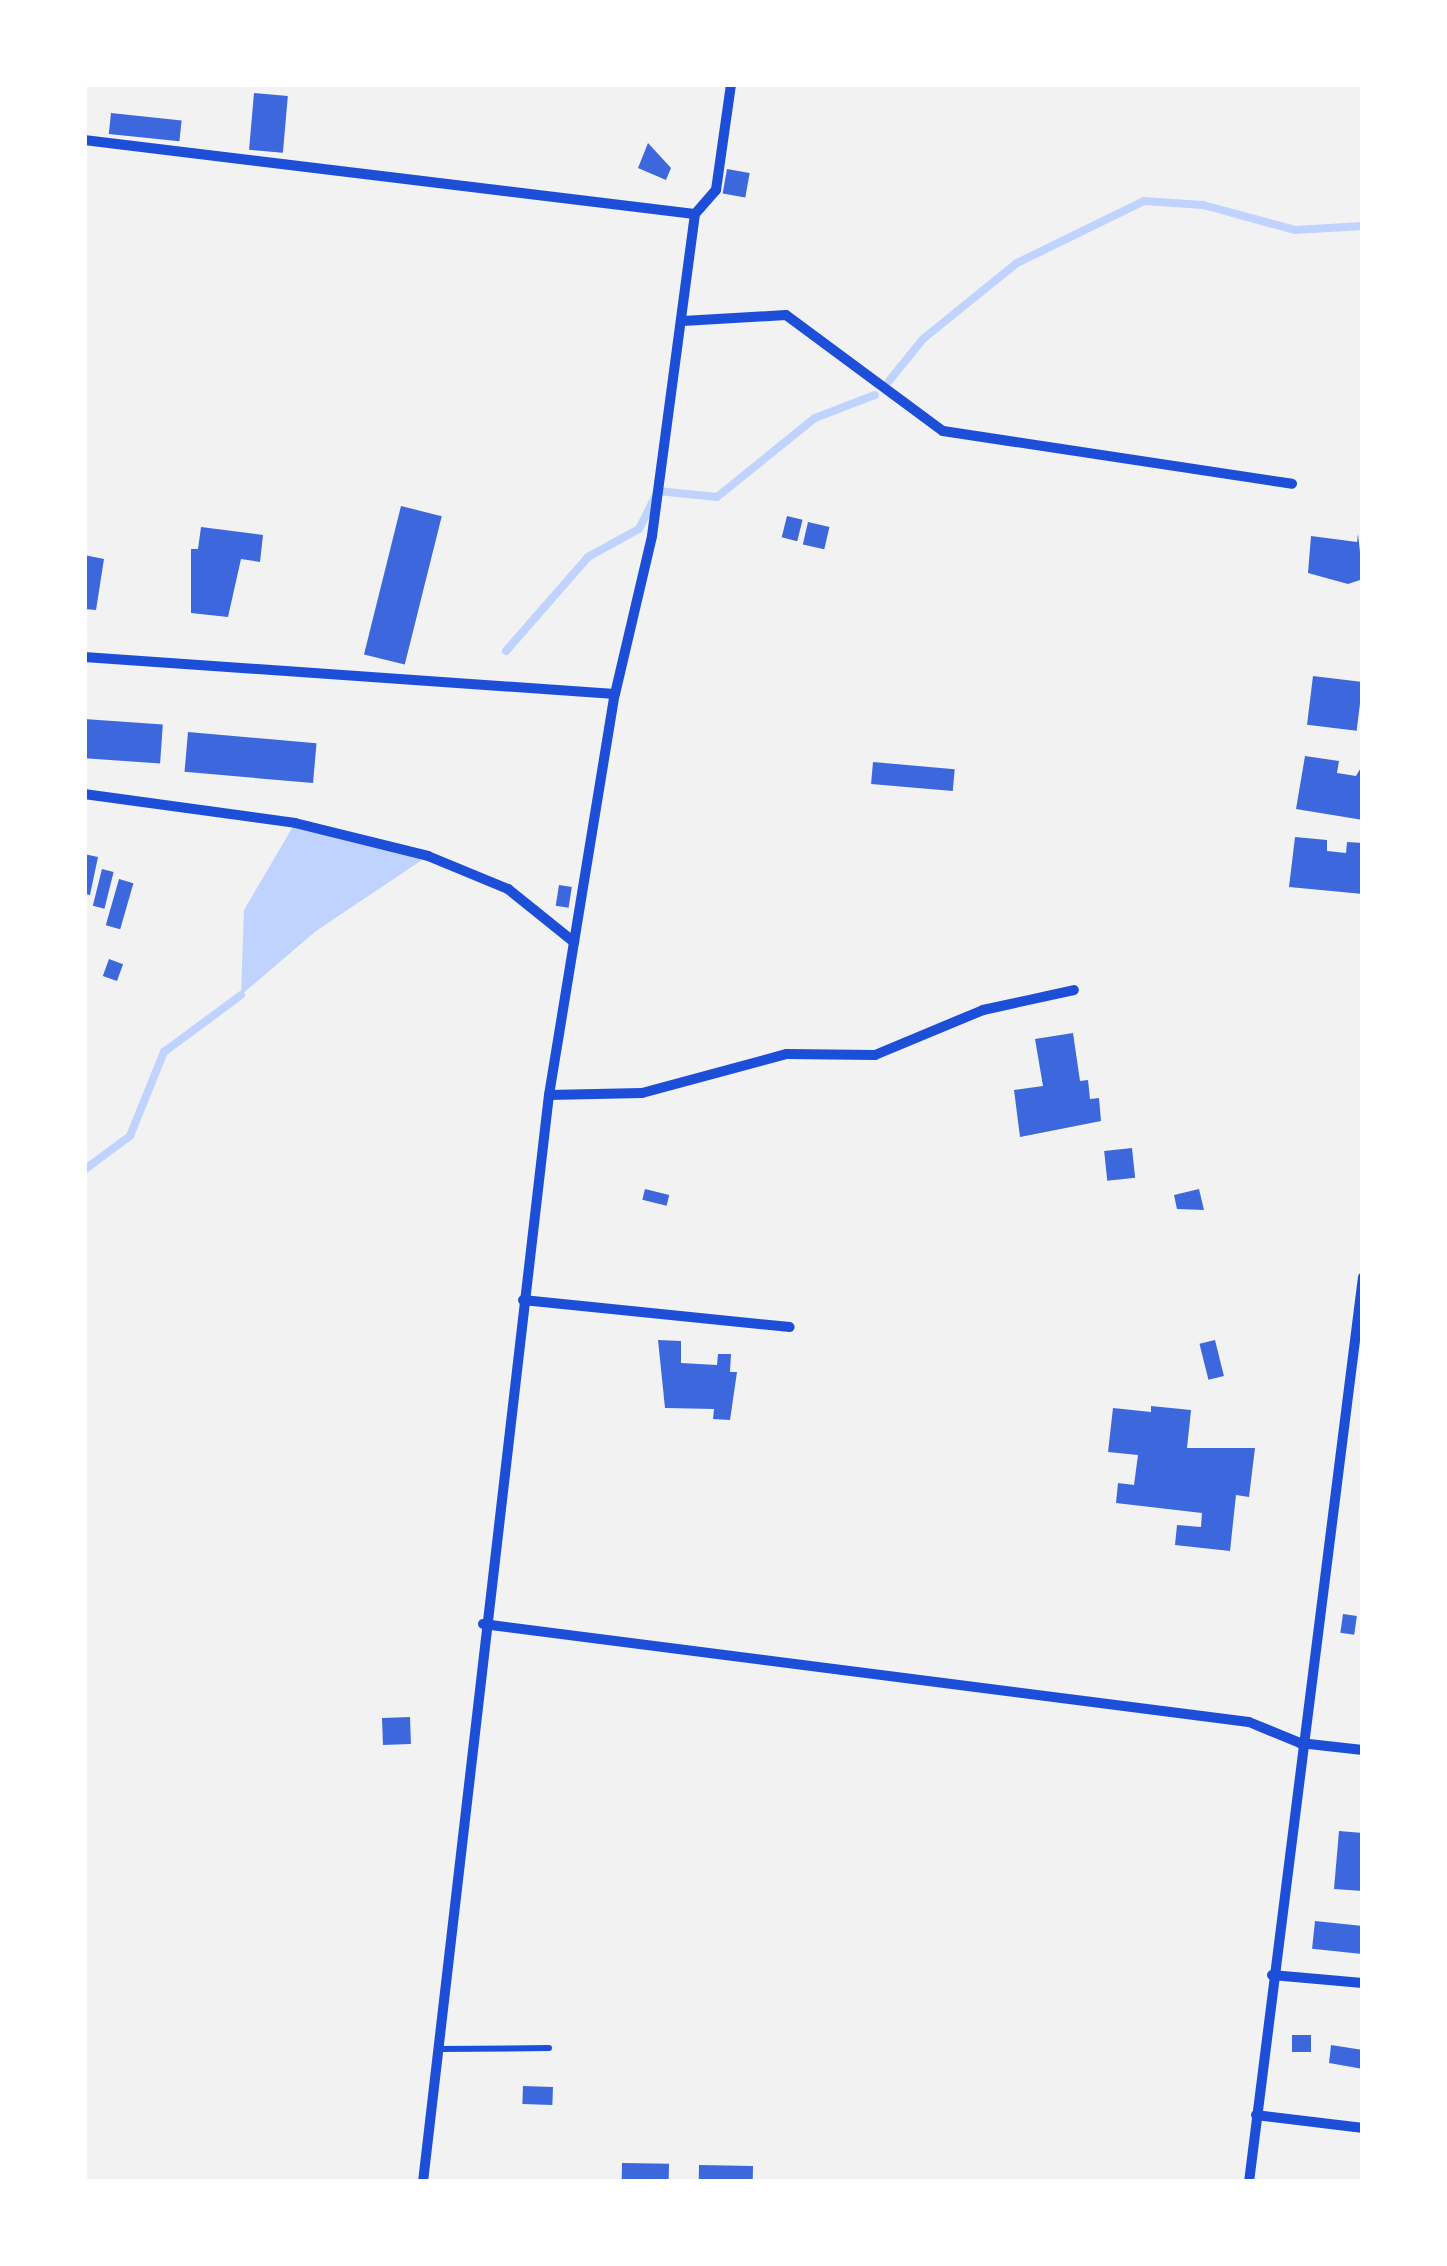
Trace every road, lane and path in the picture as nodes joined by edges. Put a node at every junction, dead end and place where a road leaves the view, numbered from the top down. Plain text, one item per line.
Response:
1 (731, 84) edge
2 (84, 140) edge
3 (695, 214) junction
4 (683, 321) junction
5 (1292, 484) dead end
6 (84, 657) edge
7 (615, 694) junction
8 (84, 794) edge
9 (574, 942) junction
10 (1074, 990) dead end
11 (549, 1095) junction
12 (1363, 1277) edge
13 (523, 1300) junction
14 (790, 1327) dead end
15 (1346, 1396) junction
16 (1363, 1396) edge
17 (483, 1624) junction
18 (1300, 1743) junction
19 (1363, 1750) edge
20 (1272, 1976) junction
21 (1363, 1983) edge
22 (549, 2048) dead end
23 (439, 2049) junction
24 (1256, 2115) junction
25 (1363, 2128) edge
26 (423, 2182) edge
27 (1249, 2182) edge

1 - 3 street
2 - 3 street
3 - 4 street
4 - 5 street
4 - 7 street
6 - 7 street
7 - 9 street
8 - 9 street
9 - 11 street
10 - 11 street
11 - 13 street
12 - 15 street
13 - 14 street
13 - 17 street
15 - 16 street
15 - 18 street
17 - 18 street
17 - 23 street
18 - 19 street
18 - 20 street
20 - 21 street
20 - 24 street
22 - 23 lane
23 - 26 street
24 - 25 street
24 - 27 street

